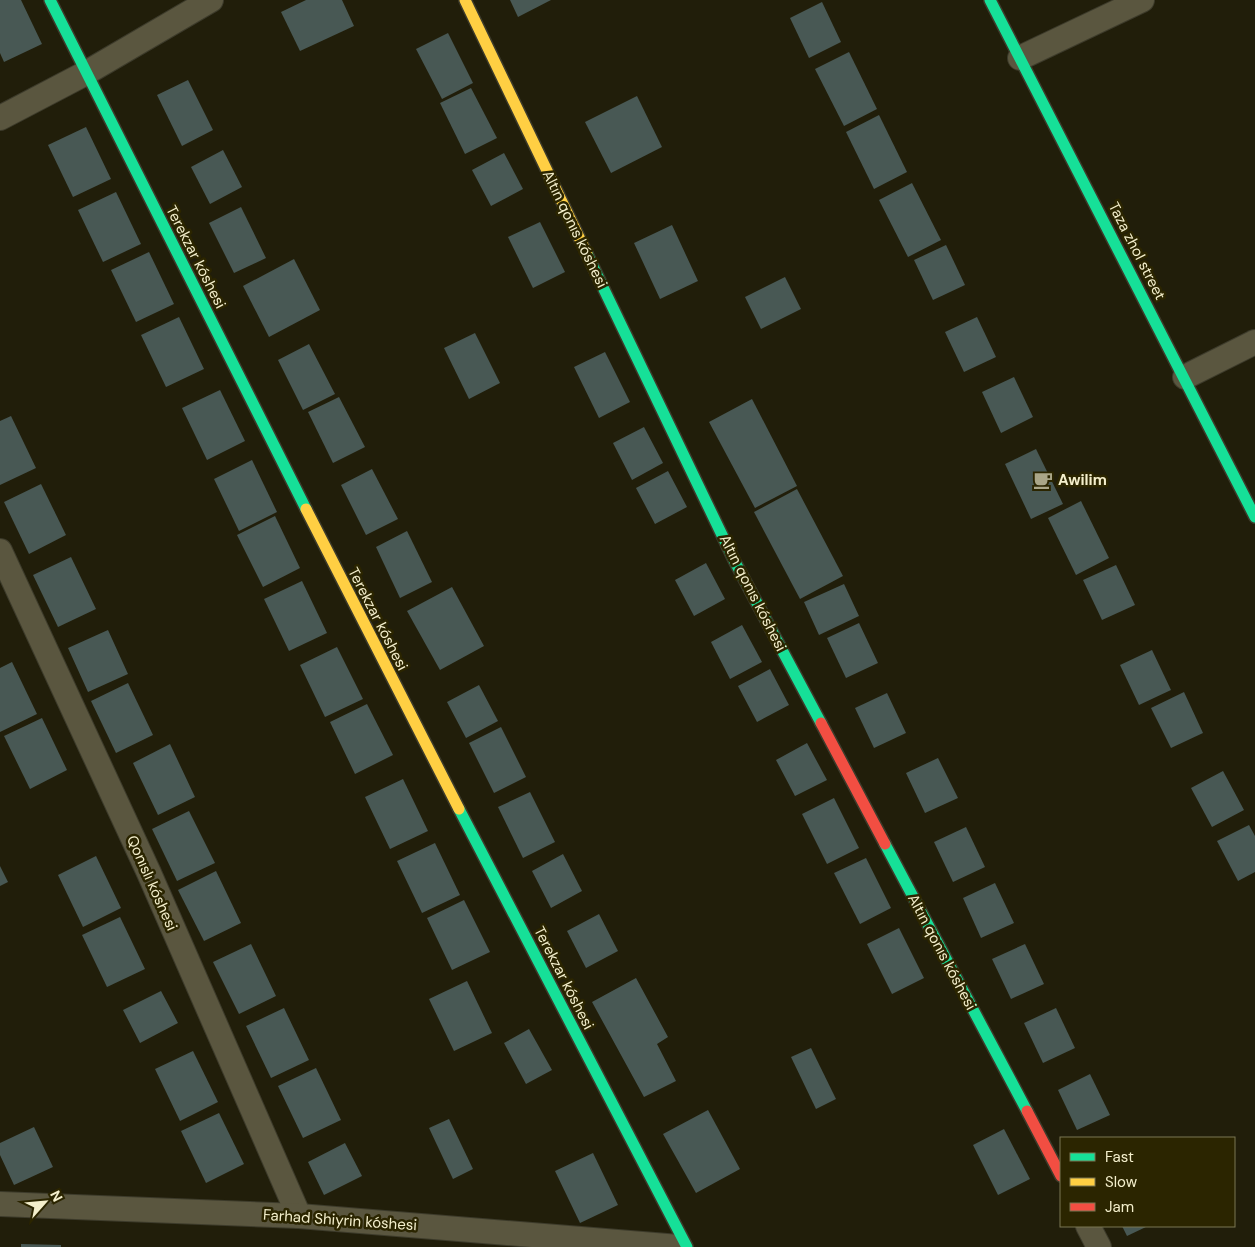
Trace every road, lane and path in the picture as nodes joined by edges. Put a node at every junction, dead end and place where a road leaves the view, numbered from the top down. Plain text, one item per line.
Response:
1 (50, 0) edge
2 (211, 0) edge
3 (465, 0) edge
4 (990, 0) edge
5 (1142, 0) edge
6 (1020, 58) junction
7 (86, 73) junction
8 (0, 118) edge
9 (1255, 342) edge
10 (1185, 377) junction
11 (1255, 517) edge
12 (0, 551) edge
13 (1060, 1174) edge
14 (0, 1204) edge
15 (299, 1216) junction
16 (1089, 1227) edge
17 (679, 1247) edge
18 (687, 1247) edge
19 (1099, 1247) edge

1 - 7 street, Terekzar kóshesi
2 - 7 street
3 - 13 street, Altın qonıs kóshesi
4 - 6 street, Taza zhol street
5 - 6 street
6 - 10 street, Taza zhol street
7 - 8 street
7 - 18 street, Terekzar kóshesi
9 - 10 street
10 - 11 street, Taza zhol street
12 - 15 street, Qonıslı kóshesi
14 - 15 street, Farhad Shiyrin kóshesi
15 - 17 street, Farhad Shiyrin kóshesi
16 - 19 street

